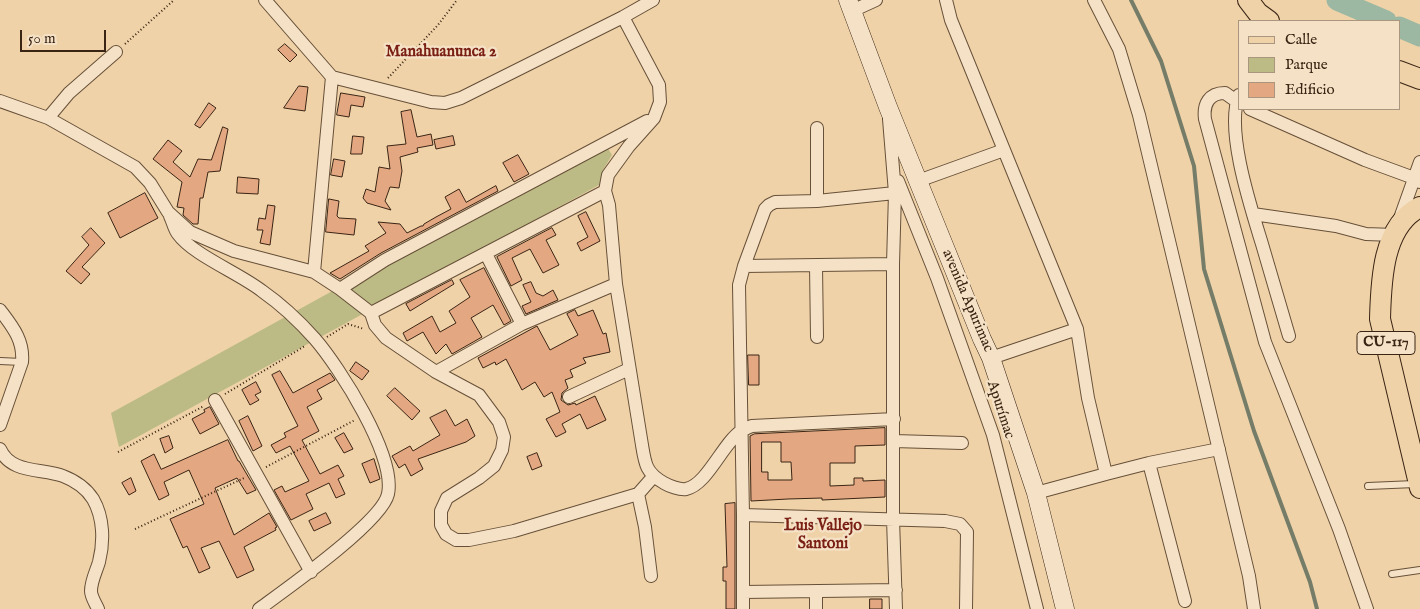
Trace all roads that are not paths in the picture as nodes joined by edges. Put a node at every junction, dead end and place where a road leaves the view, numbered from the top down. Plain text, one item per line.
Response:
1 (265, 0) edge
2 (653, 0) edge
3 (876, 0) edge
4 (946, 0) edge
5 (1094, 0) edge
6 (1248, 0) edge
7 (850, 6) edge
8 (623, 17) junction
9 (1267, 20) edge
10 (116, 52) road end
11 (1400, 71) edge
12 (332, 77) junction
13 (1420, 79) edge
14 (1238, 100) edge
15 (0, 101) edge
16 (888, 106) junction
17 (1252, 110) edge
18 (48, 118) junction
19 (654, 118) junction
20 (817, 128) dead end
21 (1004, 150) junction
22 (1420, 162) edge
23 (894, 172) junction
24 (1417, 180) edge
25 (918, 181) junction
26 (605, 191) junction
27 (895, 193) junction
28 (817, 201) junction
29 (1420, 207) edge
30 (168, 212) junction
31 (1253, 214) junction
32 (1394, 235) junction
33 (486, 254) junction
34 (893, 264) junction
35 (744, 266) junction
36 (816, 266) junction
37 (314, 272) junction
38 (616, 284) junction
39 (340, 289) junction
40 (0, 310) edge
41 (371, 313) junction
42 (522, 324) junction
43 (1077, 329) junction
44 (1289, 336) dead end
45 (817, 337) dead end
46 (991, 358) junction
47 (0, 361) edge
48 (22, 362) junction
49 (629, 369) junction
50 (436, 372) junction
51 (569, 397) dead end
52 (215, 400) road end
53 (894, 419) junction
54 (0, 425) edge
55 (741, 431) junction
56 (894, 441) junction
57 (962, 443) dead end
58 (0, 449) edge
59 (1219, 449) junction
60 (1149, 463) junction
61 (1106, 474) junction
62 (653, 477) junction
63 (1368, 486) dead end
64 (1420, 486) edge
65 (1036, 493) junction
66 (638, 494) junction
67 (743, 516) junction
68 (893, 519) junction
69 (1420, 570) edge
70 (311, 572) junction
71 (1392, 574) dead end
72 (651, 576) dead end
73 (896, 590) junction
74 (816, 591) junction
75 (743, 592) junction
76 (1185, 601) dead end
77 (98, 609) edge
78 (259, 609) edge
79 (743, 609) edge
80 (816, 609) edge
81 (896, 609) edge
82 (966, 609) edge
83 (1037, 609) edge
84 (1065, 609) edge
85 (1254, 609) edge
86 (1367, 609) edge

1 - 12 street
2 - 8 street
3 - 7 street
4 - 21 street
5 - 59 street
6 - 9 main road
7 - 16 street, avenida Apurimac
8 - 12 street
8 - 19 street
10 - 18 street
11 - 13 main road
12 - 37 street
14 - 31 street
14 - 86 street
15 - 18 street
16 - 23 street, Apurímac
16 - 25 street, avenida Apurimac
17 - 24 street
18 - 30 street
19 - 26 street
19 - 39 street
20 - 28 street
21 - 25 street
21 - 43 street
22 - 24 street
23 - 27 street, Apurímac
23 - 83 street, Apurímac
24 - 32 street
25 - 46 street, avenida Apurimac
26 - 33 street
26 - 38 street
27 - 28 street
27 - 34 street, Apurímac
28 - 35 street
29 - 32 main road, CU-117
30 - 37 street
30 - 70 street
31 - 32 street
31 - 44 street
32 - 64 main road, CU-117
33 - 41 street
33 - 42 street
34 - 36 street
34 - 53 street, Apurímac
35 - 36 street
35 - 55 street
36 - 45 street
37 - 39 street
38 - 42 street
38 - 49 street
39 - 41 street
40 - 48 street
41 - 50 street
42 - 50 street
43 - 46 street
43 - 61 street
46 - 65 street, avenida Apurimac
47 - 48 lane
48 - 54 street
49 - 51 street
49 - 62 street
50 - 66 street
52 - 70 street
53 - 55 street
53 - 56 street, Apurímac
55 - 62 street
55 - 67 street
56 - 57 street
56 - 68 street, Apurímac
58 - 77 street
59 - 60 street
59 - 85 street
60 - 61 street
60 - 76 street
61 - 65 street
62 - 66 street
63 - 64 lane
65 - 84 street, avenida Apurimac
66 - 72 street
67 - 68 street
67 - 75 street
68 - 73 street, Apurímac
68 - 82 street
69 - 71 lane
70 - 78 street
73 - 74 street
73 - 81 street, Apurímac
74 - 75 street
74 - 80 street
75 - 79 street

